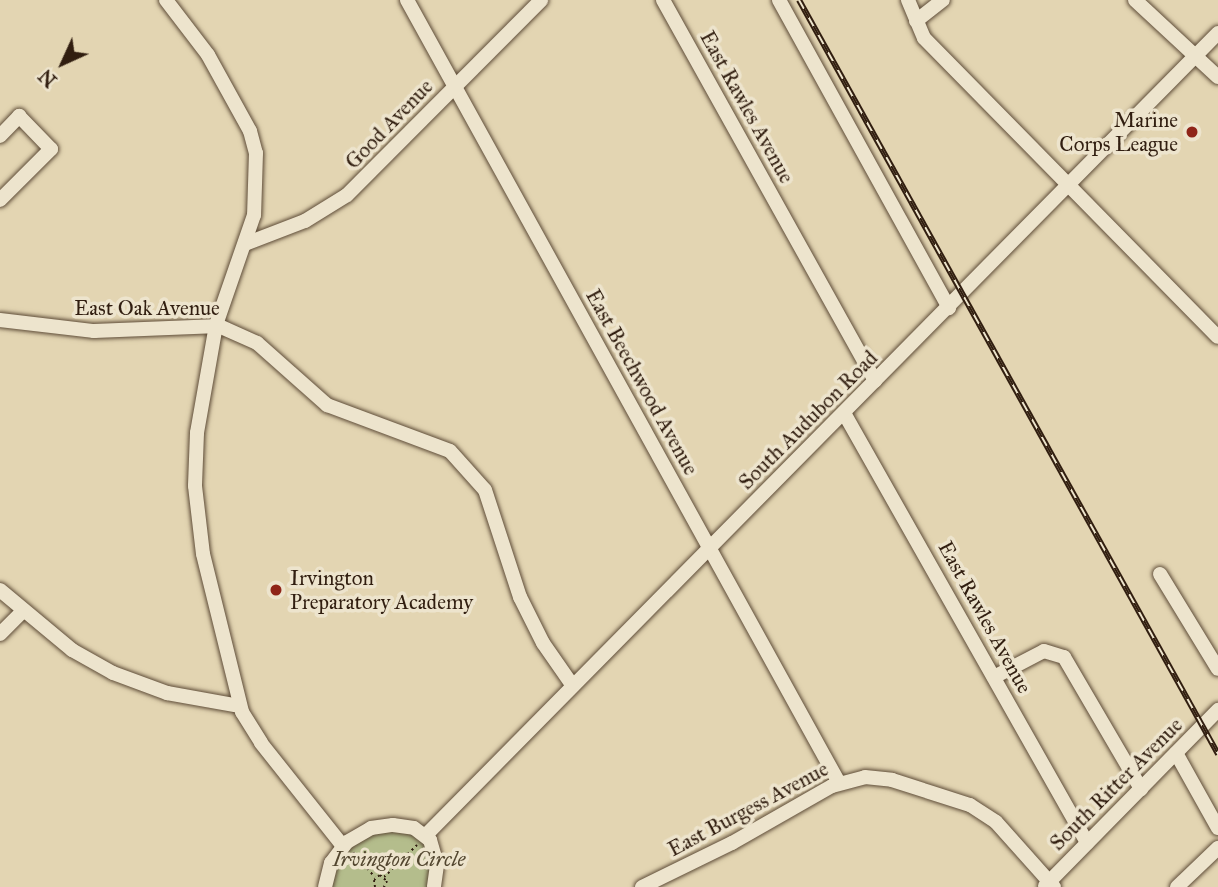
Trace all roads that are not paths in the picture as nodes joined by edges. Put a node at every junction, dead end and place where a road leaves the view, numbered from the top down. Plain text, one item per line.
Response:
1 (166, 0) edge
2 (407, 0) edge
3 (541, 0) edge
4 (663, 0) edge
5 (779, 0) edge
6 (908, 0) edge
7 (943, 0) edge
8 (1135, 0) edge
9 (916, 21) junction
10 (1218, 33) edge
11 (1195, 56) junction
12 (1218, 77) edge
13 (456, 86) junction
14 (0, 136) edge
15 (1068, 187) junction
16 (0, 200) edge
17 (245, 244) junction
18 (948, 307) junction
19 (0, 320) edge
20 (216, 325) junction
21 (1218, 338) edge
22 (875, 381) junction
23 (845, 413) junction
24 (709, 549) junction
25 (1160, 573) dead end
26 (0, 590) edge
27 (23, 611) junction
28 (0, 634) edge
29 (1218, 669) edge
30 (994, 677) junction
31 (573, 686) junction
32 (239, 706) junction
33 (1218, 710) edge
34 (1176, 753) junction
35 (839, 783) junction
36 (1141, 789) junction
37 (1218, 828) edge
38 (424, 837) junction
39 (1087, 843) junction
40 (347, 847) junction
41 (1218, 848) edge
42 (1049, 885) edge
43 (325, 887) edge
44 (434, 887) edge
45 (642, 887) edge
46 (1177, 887) edge

1 - 17 street
2 - 13 street, East Beechwood Avenue
3 - 13 street, Good Avenue
4 - 22 street, East Rawles Avenue
5 - 18 street
6 - 9 street
7 - 9 street
8 - 11 street
9 - 15 street
10 - 11 street, South Audubon Road
11 - 12 street
11 - 15 street, South Audubon Road
13 - 17 street, Good Avenue
13 - 24 street, East Beechwood Avenue
14 - 16 street
15 - 18 street, South Audubon Road
15 - 21 street
17 - 20 street
18 - 22 street, South Audubon Road
19 - 20 street, East Oak Avenue
20 - 31 street, East Oak Avenue
20 - 32 street
22 - 23 street, South Audubon Road
23 - 24 street, South Audubon Road
23 - 30 street, East Rawles Avenue
24 - 31 street, South Audubon Road
24 - 35 street, East Beechwood Avenue
25 - 29 street
26 - 27 street
27 - 28 street
27 - 32 street
30 - 36 street
30 - 39 street, East Rawles Avenue
31 - 38 street, South Audubon Road
32 - 40 street
33 - 34 street, South Ritter Avenue
34 - 36 street, South Ritter Avenue
34 - 37 street
35 - 42 street, East Burgess Avenue
35 - 45 street, East Burgess Avenue
36 - 39 street, South Ritter Avenue
38 - 40 street
38 - 44 street
39 - 42 street, South Ritter Avenue
40 - 43 street
41 - 46 street

